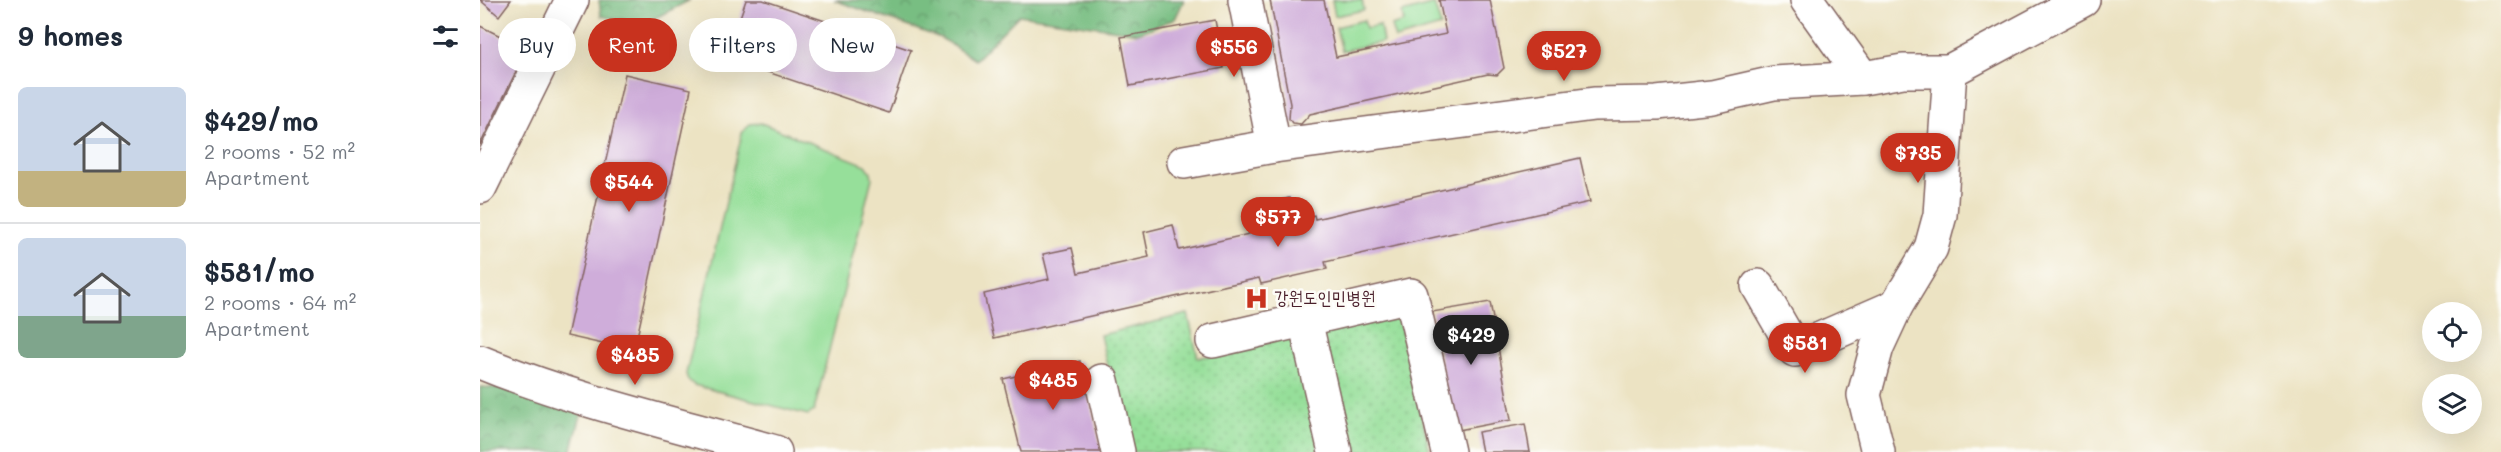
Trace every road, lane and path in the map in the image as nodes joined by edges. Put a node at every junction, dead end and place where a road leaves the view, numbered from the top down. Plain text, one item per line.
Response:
1 (572, 0) edge
2 (1245, 0) edge
3 (1807, 0) edge
4 (2082, 0) edge
5 (1950, 71) junction
6 (1863, 78) junction
7 (1274, 146) junction
8 (1184, 162) dead end
9 (480, 187) edge
10 (1758, 286) dead end
11 (1896, 306) junction
12 (1305, 320) junction
13 (1213, 341) dead end
14 (480, 362) edge
15 (1102, 381) dead end
16 (775, 452) edge
17 (1118, 452) edge
18 (1335, 452) edge
19 (1448, 452) edge
20 (1878, 452) edge

1 - 9 street
2 - 7 street
3 - 6 street
4 - 5 street
5 - 6 street
5 - 11 street
6 - 7 street
7 - 8 street
10 - 11 street
11 - 20 street
12 - 13 street
12 - 18 street
12 - 19 street
14 - 16 street
15 - 17 street

